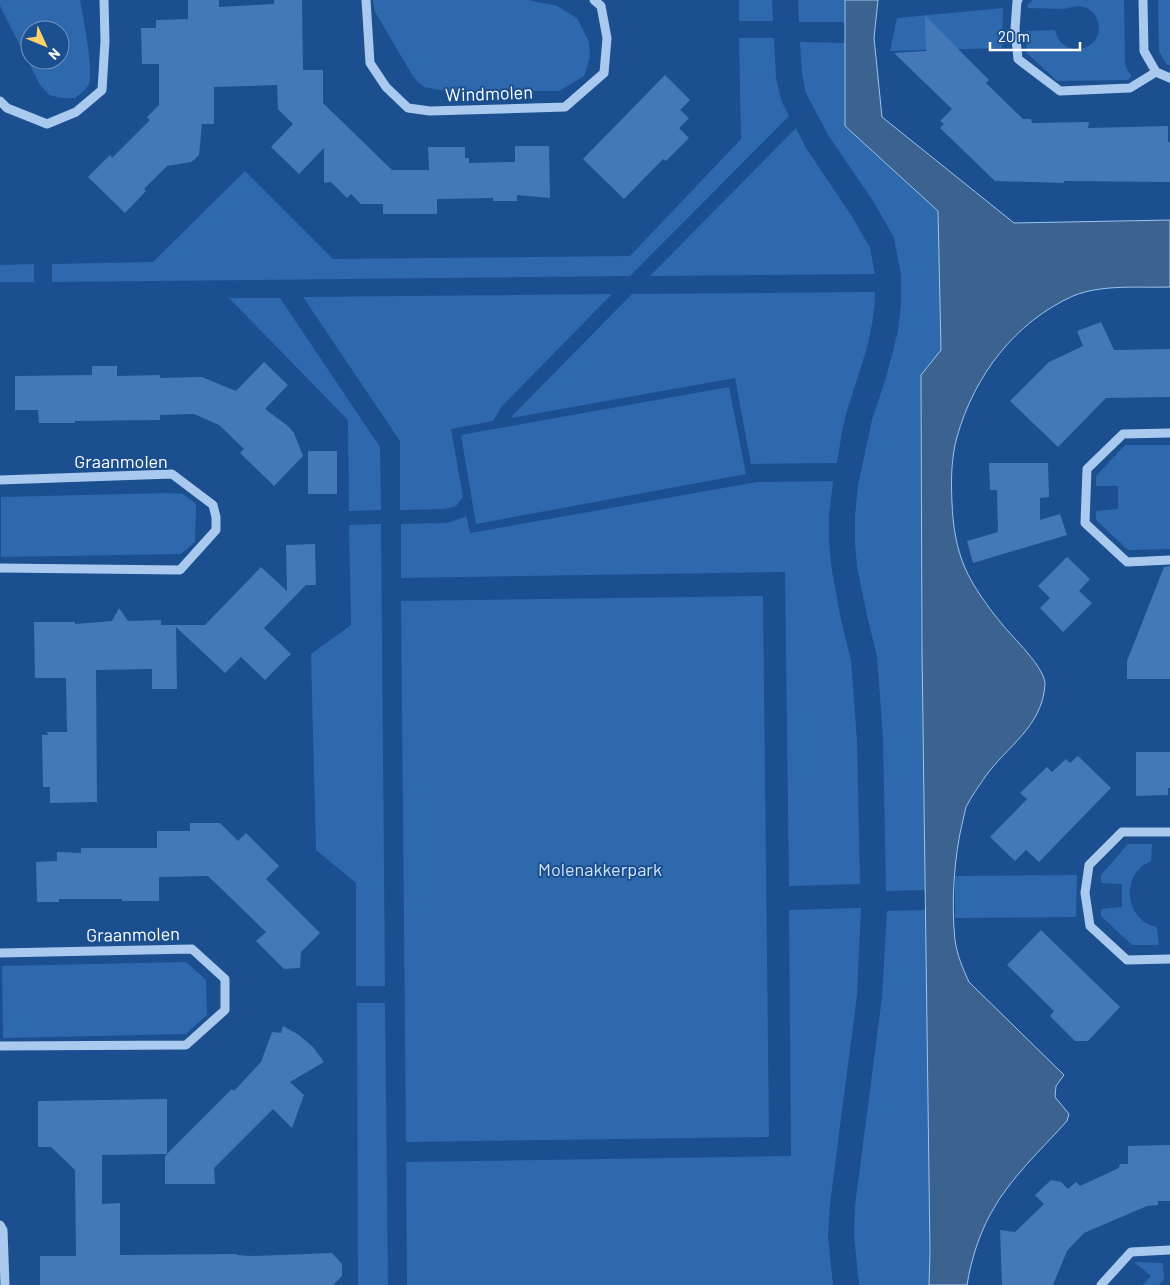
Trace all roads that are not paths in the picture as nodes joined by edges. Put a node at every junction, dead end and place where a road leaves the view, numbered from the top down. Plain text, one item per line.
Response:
1 (104, 0) edge
2 (366, 0) edge
3 (594, 0) edge
4 (1018, 0) edge
5 (1143, 0) edge
6 (1156, 72) junction
7 (1170, 78) edge
8 (0, 101) edge
9 (1170, 433) edge
10 (0, 480) edge
11 (1170, 560) edge
12 (0, 568) edge
13 (1170, 832) edge
14 (0, 953) edge
15 (1170, 959) edge
16 (0, 1046) edge
17 (0, 1225) edge
18 (1170, 1250) edge
19 (5, 1285) edge
20 (1101, 1285) edge

1 - 8 street
2 - 3 street, Windmolen
4 - 6 street
5 - 6 street
6 - 7 street
9 - 11 street
10 - 12 street, Graanmolen
13 - 15 street
14 - 16 street, Graanmolen
17 - 19 street
18 - 20 street

